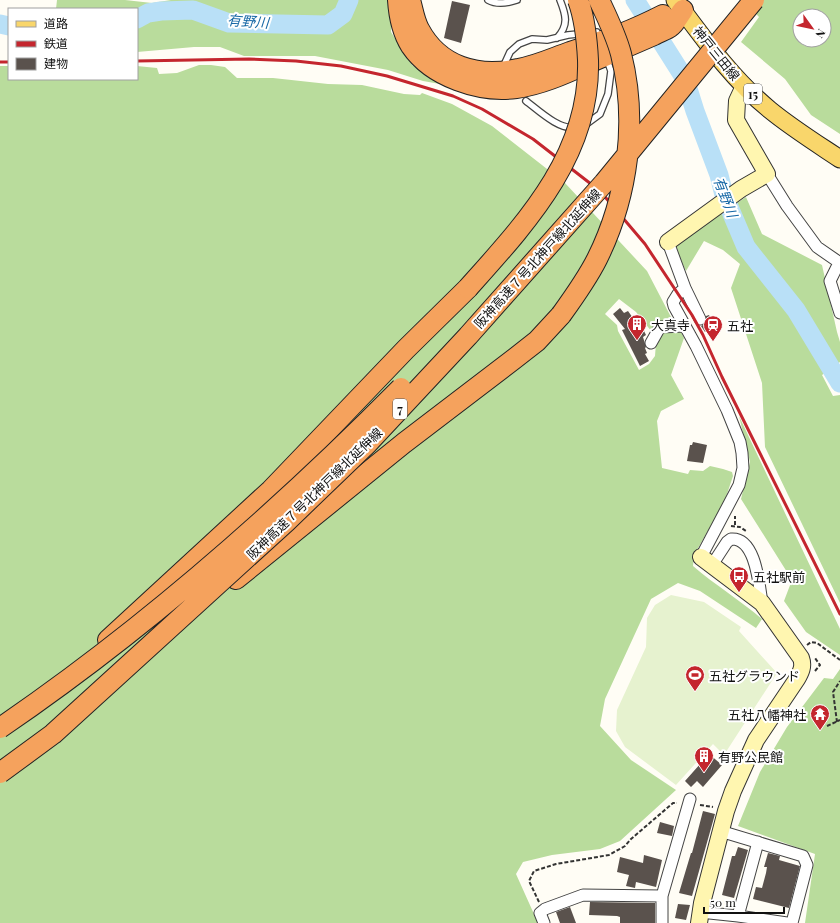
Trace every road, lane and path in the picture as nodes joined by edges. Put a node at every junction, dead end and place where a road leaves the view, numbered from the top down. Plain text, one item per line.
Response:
1 (398, 0) edge
2 (410, 0) edge
3 (488, 0) edge
4 (517, 0) edge
5 (560, 0) edge
6 (578, 0) edge
7 (599, 0) edge
8 (739, 0) edge
9 (754, 0) edge
10 (673, 13) edge
11 (557, 38) junction
12 (604, 49) junction
13 (505, 63) dead end
14 (744, 86) junction
15 (526, 101) dead end
16 (840, 159) edge
17 (767, 174) junction
18 (668, 242) joint
19 (840, 263) edge
20 (685, 288) junction
21 (840, 313) edge
22 (700, 319) dead end
23 (685, 326) junction
24 (651, 343) dead end
25 (735, 518) dead end
26 (735, 525) dead end
27 (706, 561) junction
28 (762, 603) junction
29 (182, 616) junction
30 (806, 646) dead end
31 (840, 660) edge
32 (840, 681) edge
33 (52, 691) junction
34 (840, 720) edge
35 (837, 722) junction
36 (827, 726) dead end
37 (0, 728) edge
38 (0, 773) edge
39 (690, 801) junction
40 (726, 811) junction
41 (720, 831) junction
42 (758, 842) junction
43 (662, 896) junction
44 (542, 911) junction
45 (738, 916) junction
46 (700, 918) edge
47 (544, 923) edge
48 (662, 923) edge
49 (787, 923) edge
50 (792, 923) edge

1 - 12 highway
2 - 12 highway
3 - 4 lane
5 - 11 lane
6 - 33 highway, bridge
7 - 29 highway, bridge
8 - 33 highway, 阪神高速７号北神戸線北延伸線 / 7, bridge
9 - 29 highway, 阪神高速７号北神戸線北延伸線 / 7, bridge
10 - 12 highway
10 - 14 main road, 神戸三田線 / 15
11 - 12 lane
11 - 13 lane
12 - 15 lane
14 - 16 main road, 神戸三田線 / 15
14 - 17 street
17 - 18 street
17 - 19 street
18 - 20 street
19 - 21 street
20 - 22 street
20 - 23 street
23 - 24 street
23 - 27 street
25 - 26 path
27 - 28 street
27 - 28 street
28 - 40 street
29 - 38 highway, 阪神高速７号北神戸線北延伸線 / 7, bridge
30 - 31 path
32 - 35 path
33 - 37 highway, 阪神高速７号北神戸線北延伸線 / 7, bridge
34 - 35 path
35 - 36 path
39 - 40 path
39 - 43 street
39 - 44 path
40 - 41 street
41 - 42 street
41 - 46 street
42 - 45 street
42 - 50 street
43 - 44 street
43 - 48 street
44 - 47 street
45 - 46 street
45 - 49 street

